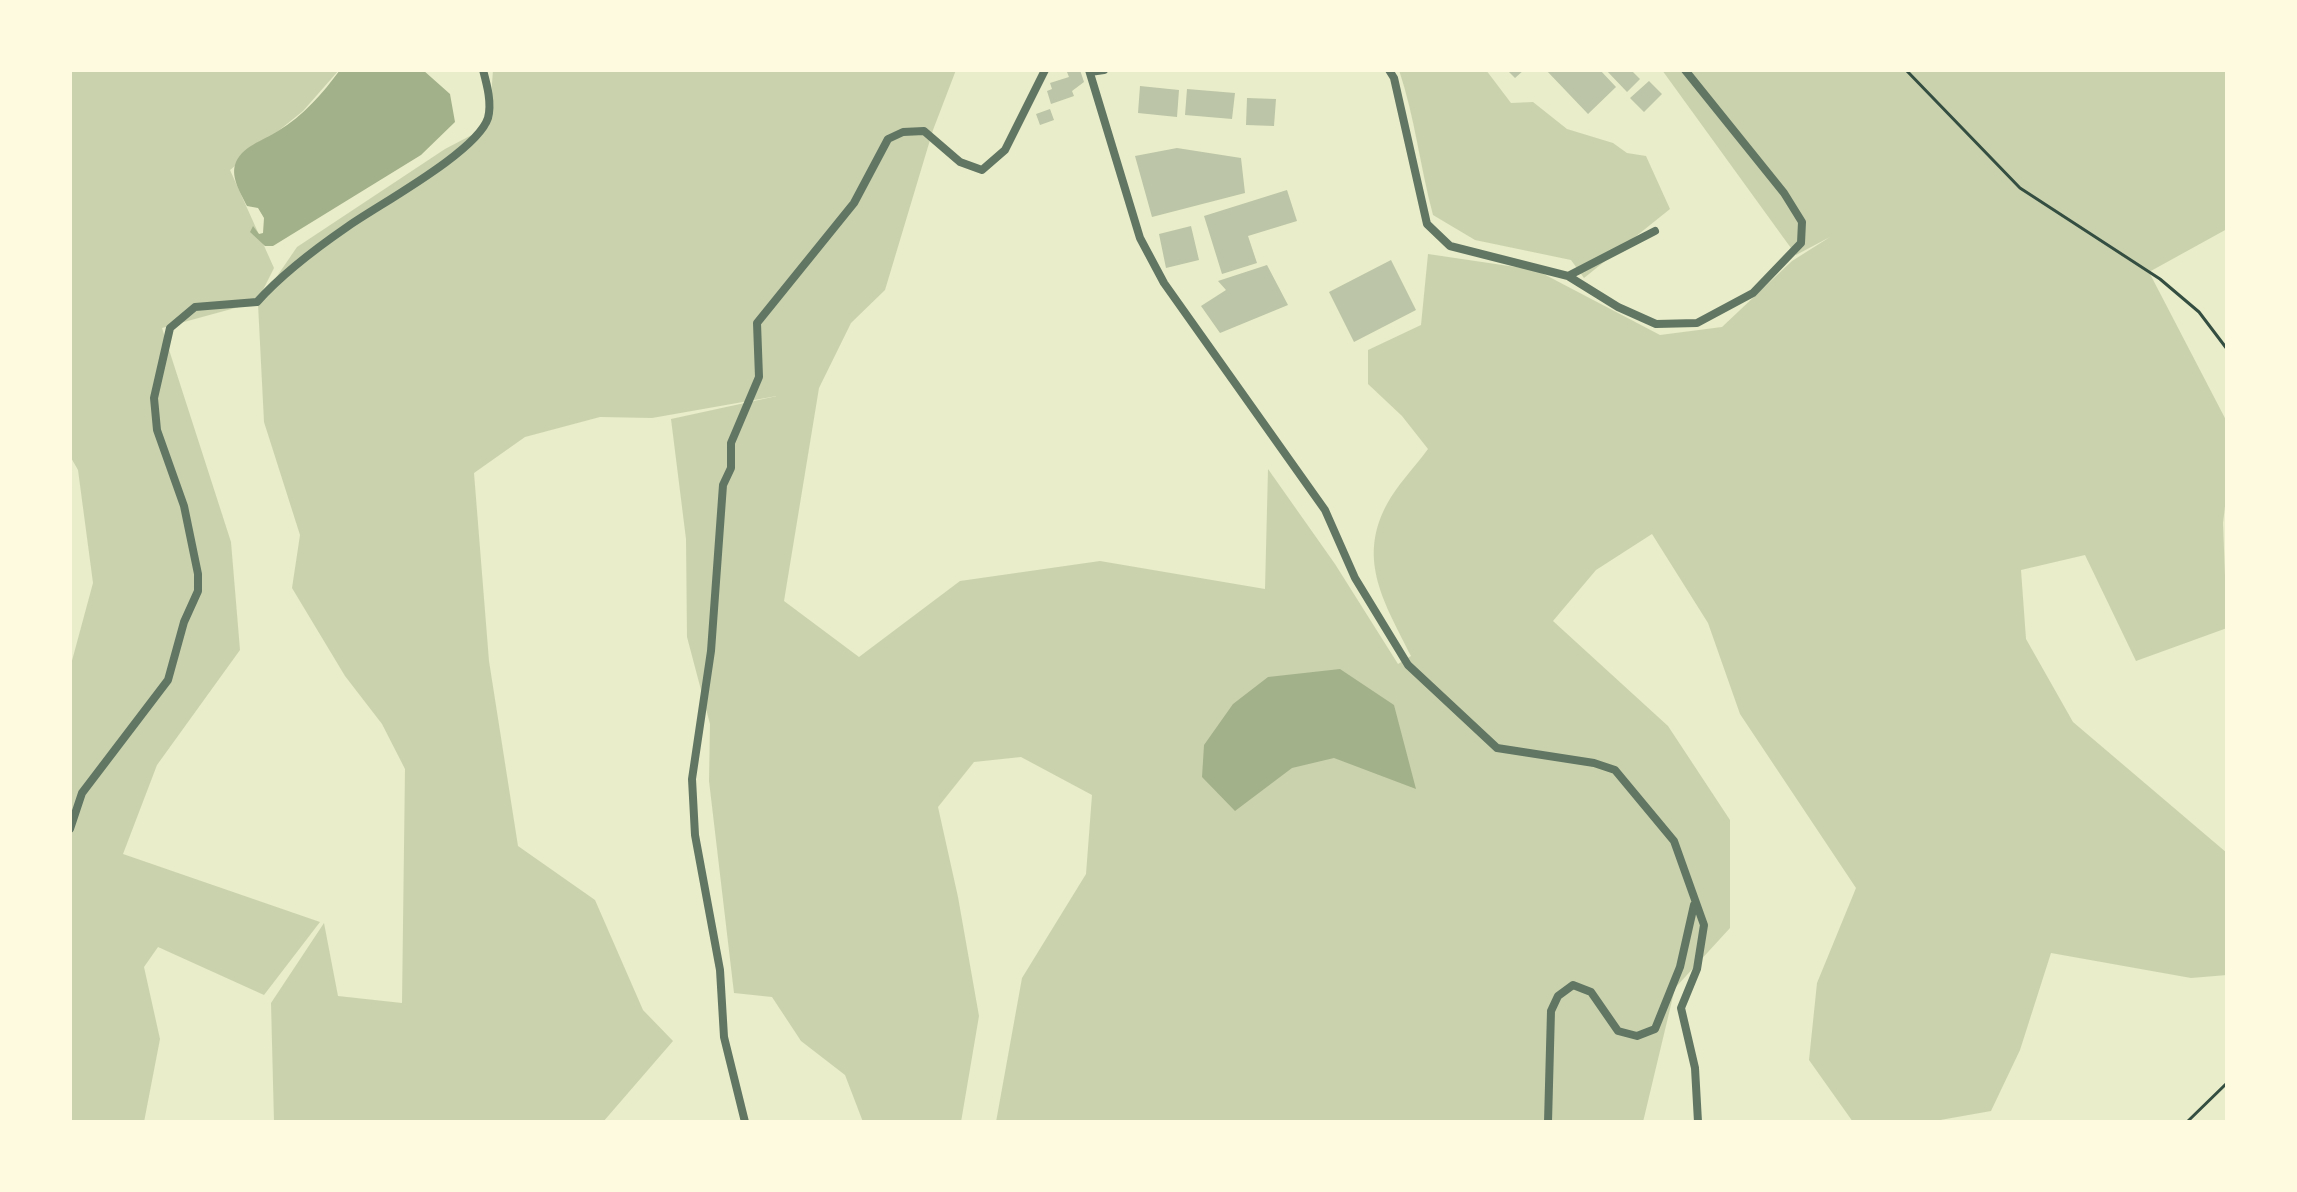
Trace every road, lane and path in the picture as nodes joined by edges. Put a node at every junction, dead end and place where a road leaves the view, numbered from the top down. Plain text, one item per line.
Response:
1 (483, 70) edge
2 (1045, 70) edge
3 (1104, 70) edge
4 (1389, 70) edge
5 (1685, 70) edge
6 (1906, 70) edge
7 (1090, 71) edge
8 (1655, 231) dead end
9 (1568, 276) junction
10 (2227, 349) edge
11 (70, 829) edge
12 (1694, 904) junction
13 (2227, 1083) edge
14 (745, 1122) edge
15 (1548, 1122) edge
16 (1698, 1122) edge
17 (2187, 1122) edge

1 - 11 street
2 - 14 street
3 - 7 street
4 - 9 street
5 - 9 street
6 - 10 path
7 - 12 street
8 - 9 street
12 - 15 street
12 - 16 street
13 - 17 path

